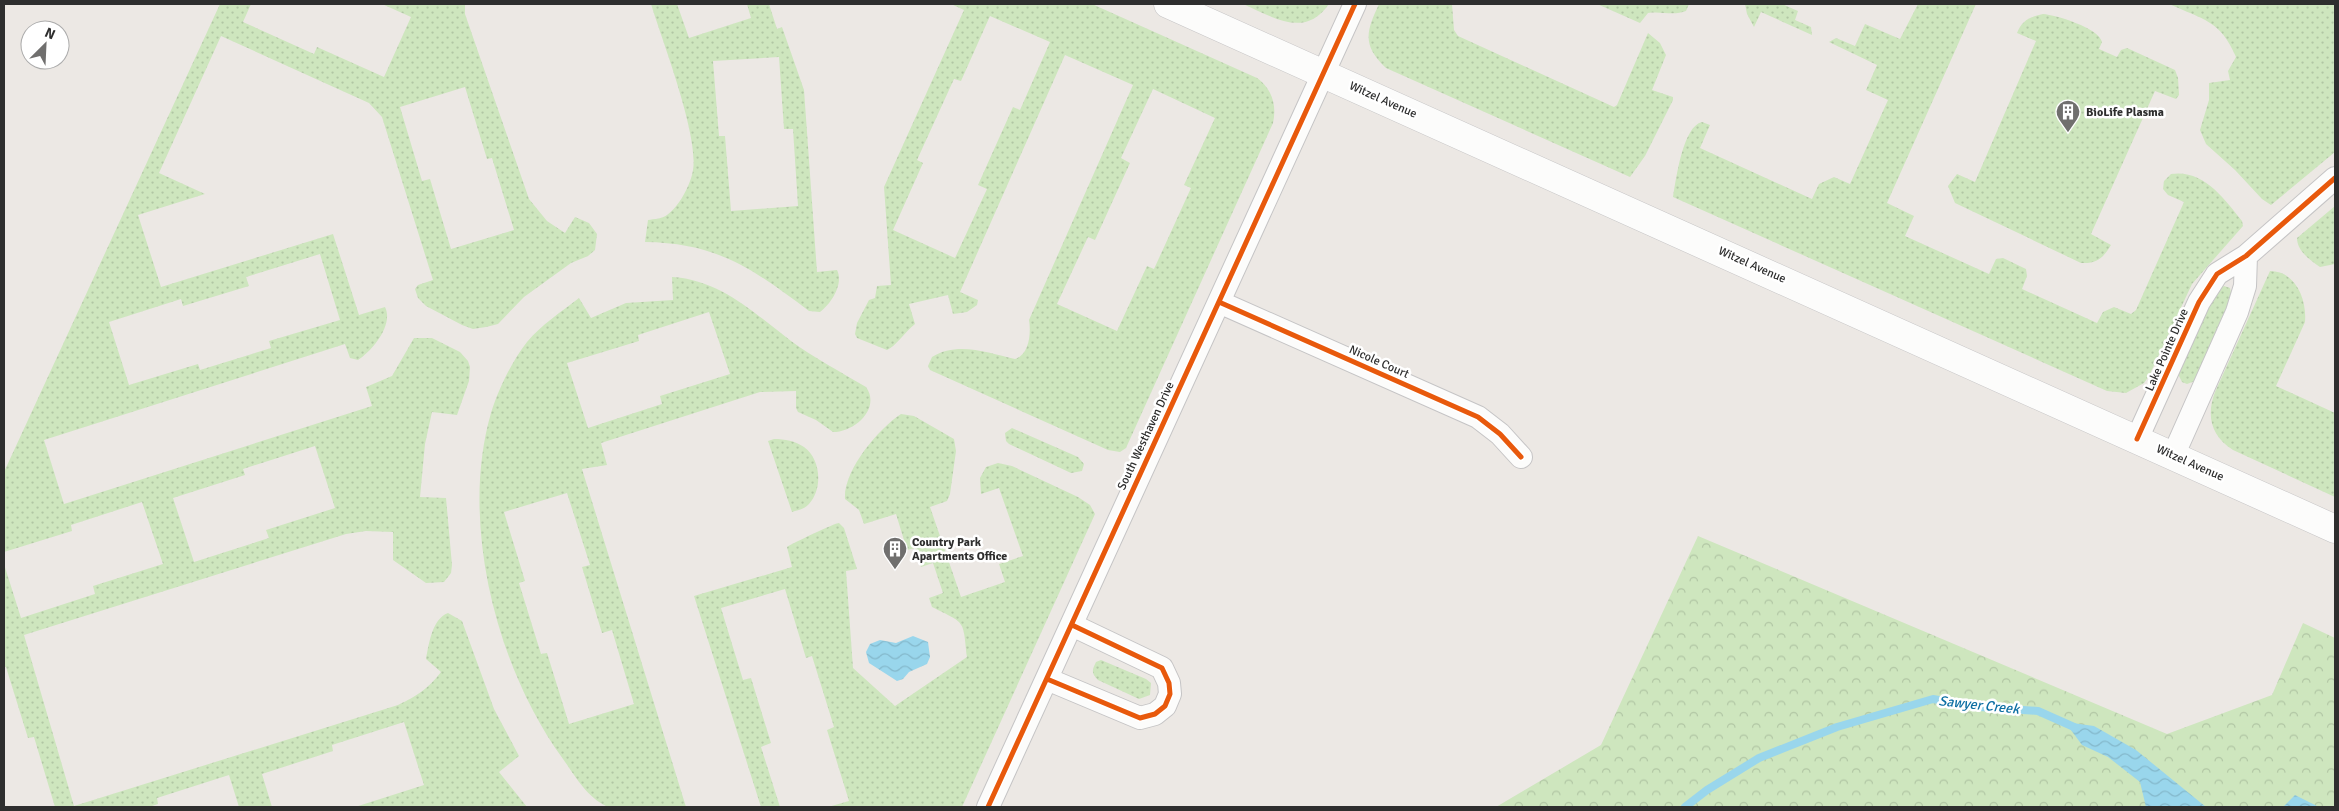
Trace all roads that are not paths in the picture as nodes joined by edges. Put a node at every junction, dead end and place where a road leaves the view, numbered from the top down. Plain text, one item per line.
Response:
1 (1168, 4) edge
2 (1355, 4) edge
3 (1322, 73) junction
4 (2335, 178) edge
5 (2246, 256) junction
6 (1219, 302) junction
7 (2137, 439) junction
8 (2173, 456) junction
9 (1521, 457) dead end
10 (2335, 530) edge
11 (1072, 626) junction
12 (1047, 679) junction
13 (988, 807) edge

1 - 3 main road, Witzel Avenue
2 - 3 street, South Westhaven Drive
3 - 6 street, South Westhaven Drive
3 - 7 main road, Witzel Avenue
4 - 5 street, Lake Pointe Drive
5 - 7 street, Lake Pointe Drive
5 - 8 street
6 - 9 street, Nicole Court
6 - 11 street, South Westhaven Drive
7 - 8 main road, Witzel Avenue
8 - 10 main road, Witzel Avenue
11 - 12 street, South Westhaven Drive
11 - 12 street
12 - 13 street, South Westhaven Drive

